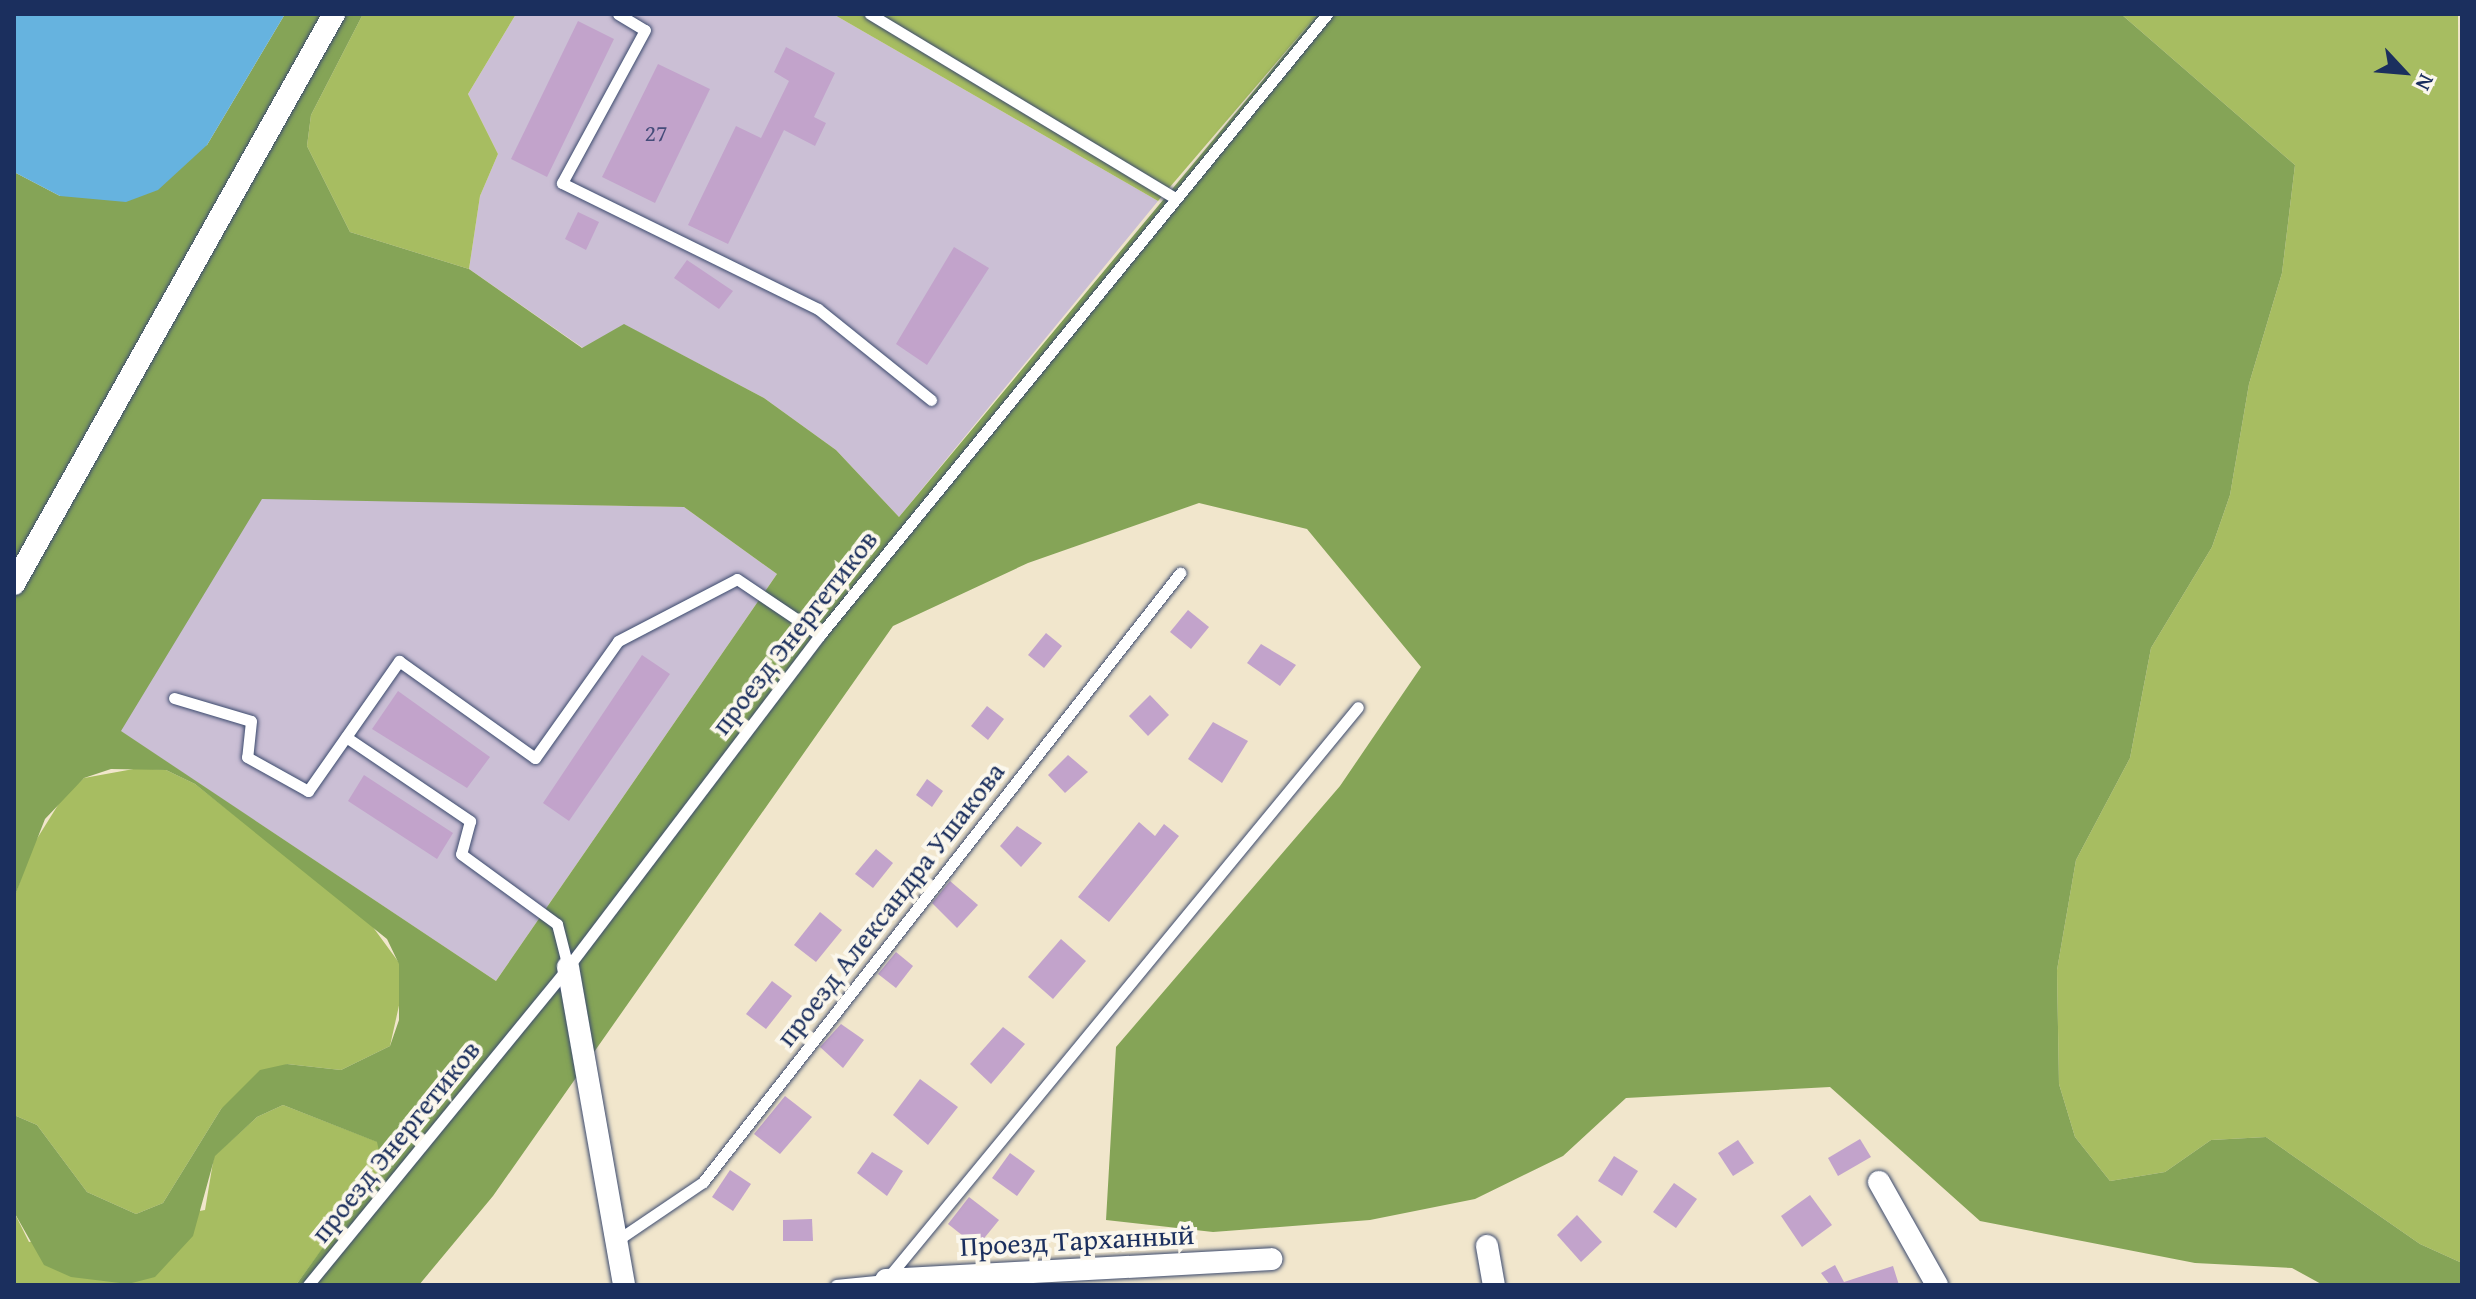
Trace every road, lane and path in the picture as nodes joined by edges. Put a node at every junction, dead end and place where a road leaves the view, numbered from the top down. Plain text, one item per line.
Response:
1 (334, 14) edge
2 (618, 14) edge
3 (870, 14) edge
4 (1327, 14) edge
5 (1172, 196) junction
6 (931, 400) dead end
7 (1180, 573) dead end
8 (14, 584) edge
9 (820, 635) junction
10 (174, 698) dead end
11 (1358, 707) dead end
12 (346, 737) junction
13 (568, 967) junction
14 (1879, 1182) dead end
15 (615, 1242) junction
16 (1487, 1246) dead end
17 (1271, 1259) dead end
18 (1048, 1278) edge
19 (886, 1280) junction
20 (308, 1285) edge
21 (624, 1285) edge
22 (836, 1285) edge
23 (1494, 1285) edge
24 (1937, 1285) edge

1 - 8 street
2 - 6 lane
3 - 5 lane
4 - 5 lane, проезд Энергетиков
5 - 9 lane, проезд Энергетиков
7 - 15 lane, проезд Александра Ушакова
9 - 12 lane
9 - 13 lane, проезд Энергетиков
10 - 12 lane
11 - 19 lane
12 - 13 lane
13 - 15 street
13 - 20 lane, проезд Энергетиков
14 - 24 street
15 - 21 street
16 - 23 street
17 - 18 street, Проезд Тарханный
18 - 19 street, Проезд Тарханный
19 - 22 lane

